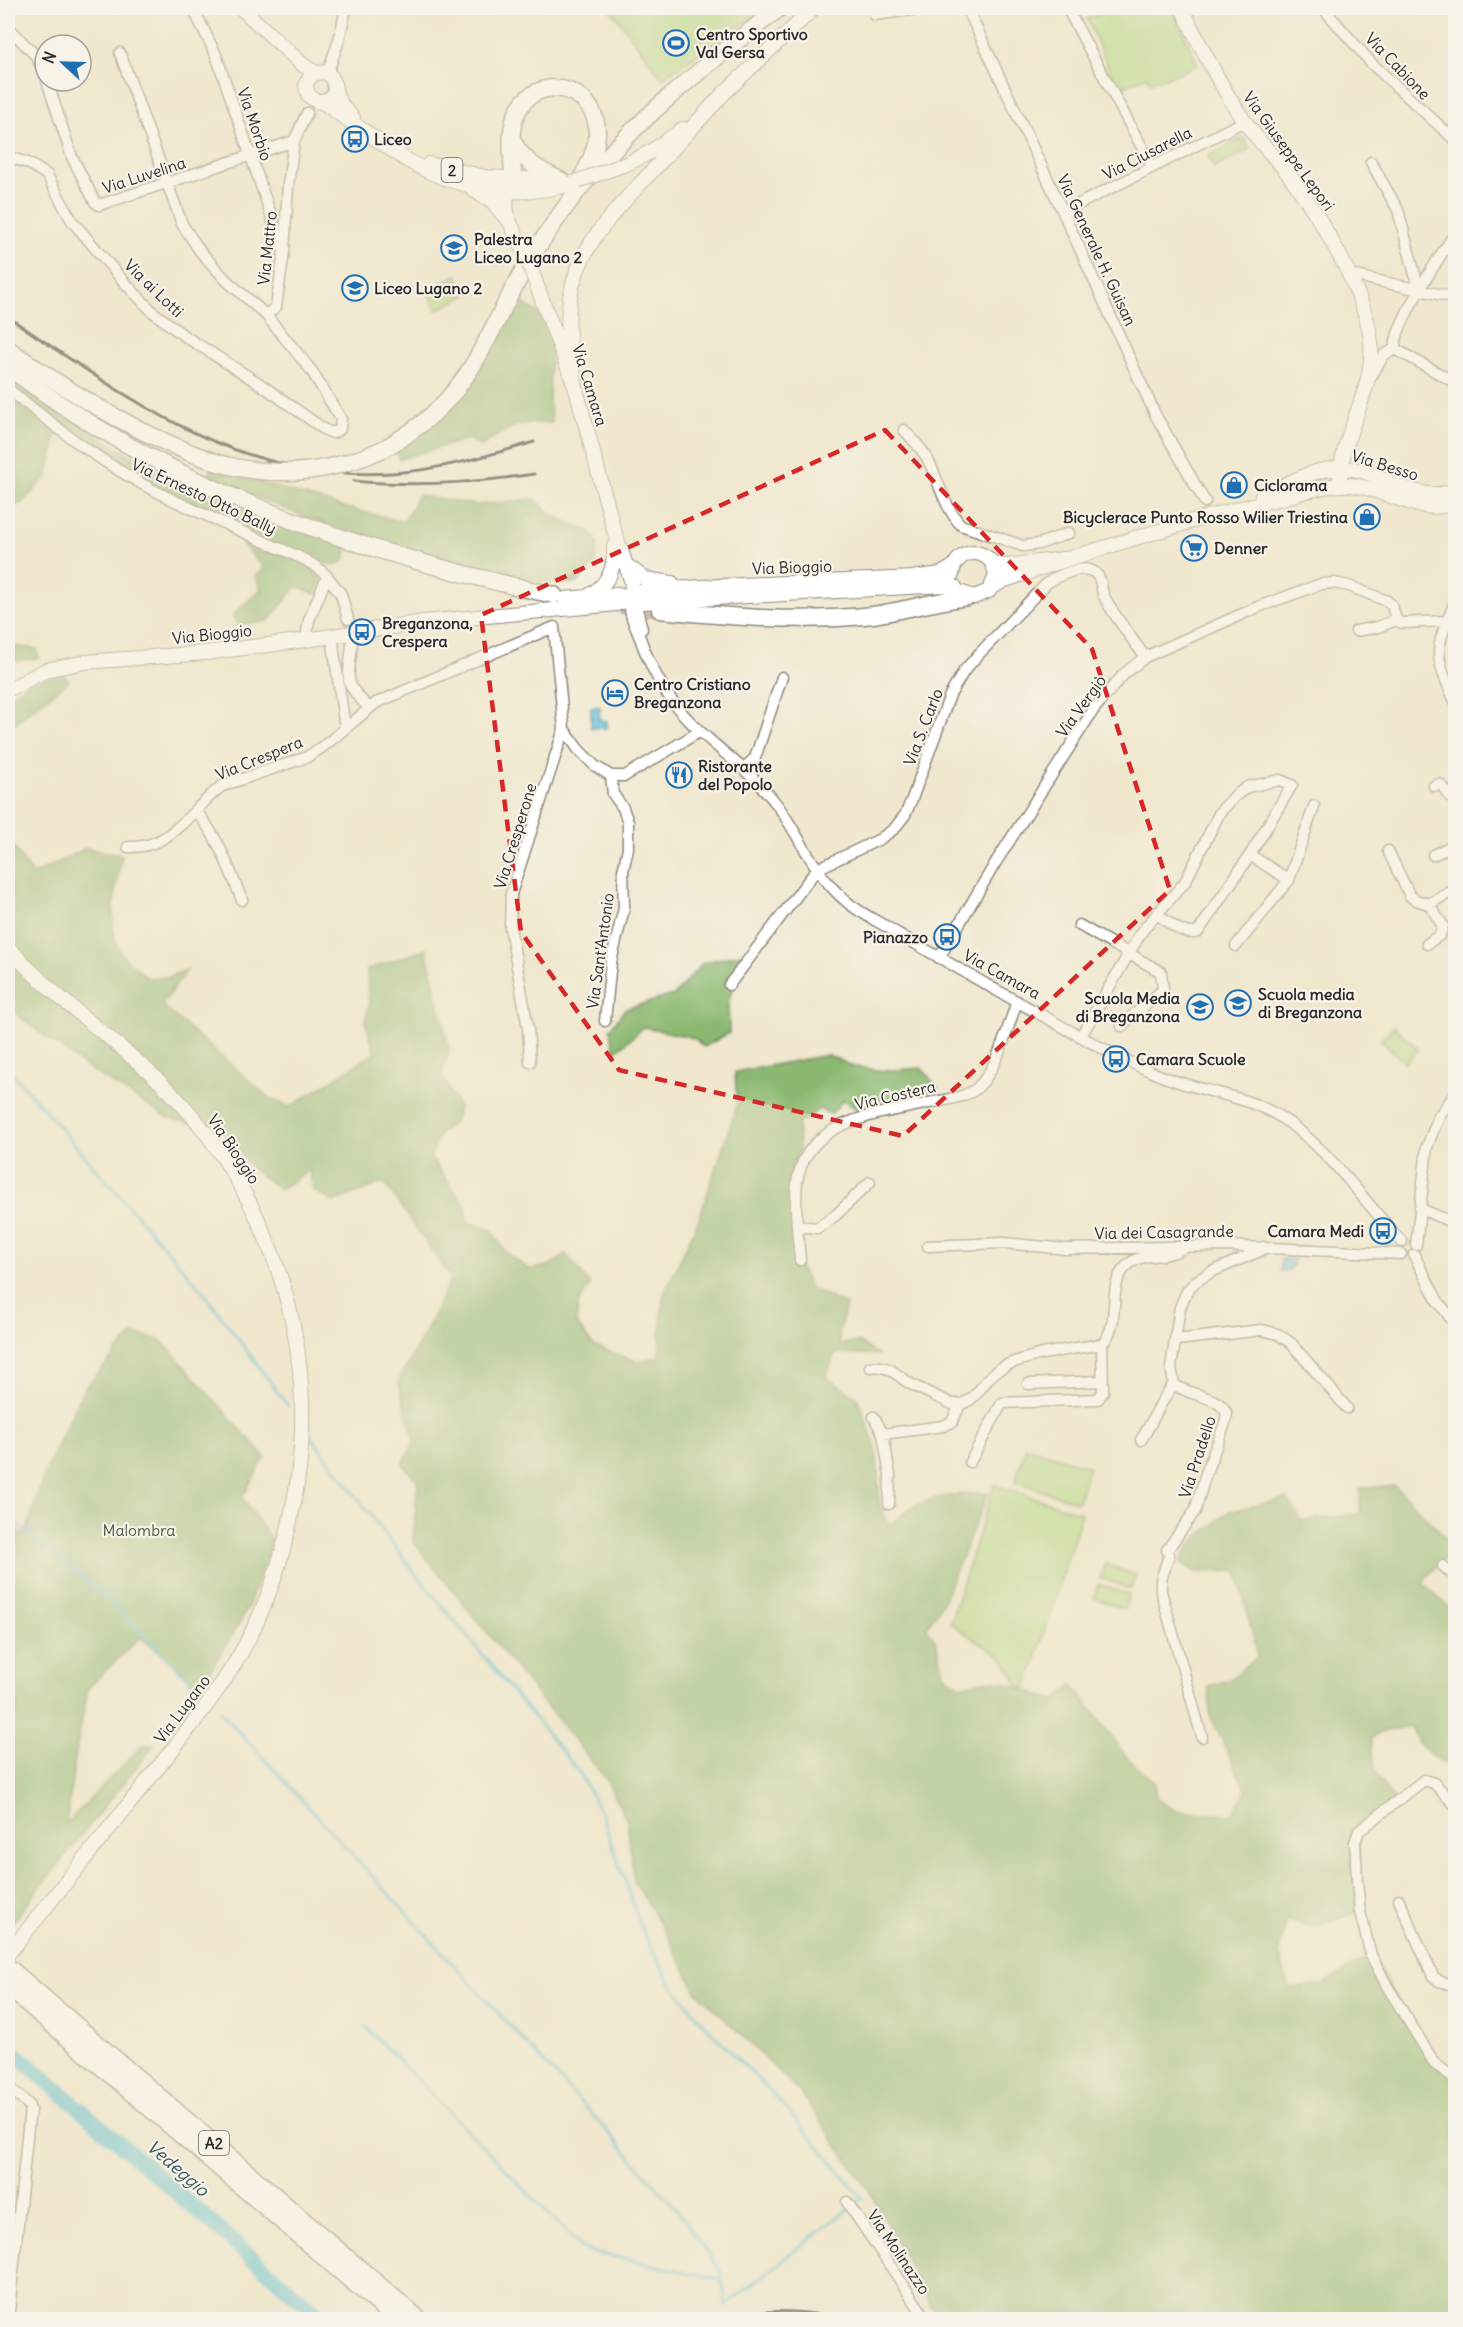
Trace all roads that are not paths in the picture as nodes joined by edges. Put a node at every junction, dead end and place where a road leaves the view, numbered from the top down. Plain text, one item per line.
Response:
1 (193, 8) edge
2 (241, 8) edge
3 (346, 8) edge
4 (780, 8) edge
5 (814, 8) edge
6 (924, 8) edge
7 (967, 8) edge
8 (1067, 8) edge
9 (1323, 8) edge
10 (1183, 9) edge
11 (875, 15) dead end
12 (253, 18) junction
13 (8, 27) edge
14 (33, 53) edge
15 (120, 53) dead end
16 (322, 74) junction
17 (335, 92) junction
18 (726, 92) junction
19 (51, 93) edge
20 (314, 96) junction
21 (1245, 121) junction
22 (363, 130) junction
23 (512, 140) junction
24 (294, 141) junction
25 (1455, 141) edge
26 (393, 151) junction
27 (249, 156) junction
28 (8, 157) edge
29 (1371, 162) dead end
30 (1152, 166) junction
31 (455, 182) junction
32 (166, 184) junction
33 (571, 186) junction
34 (511, 187) junction
35 (1063, 212) junction
36 (511, 225) junction
37 (1455, 232) edge
38 (284, 252) junction
39 (525, 253) junction
40 (1350, 278) junction
41 (1419, 290) junction
42 (1455, 298) edge
43 (266, 315) junction
44 (8, 349) edge
45 (1395, 350) junction
46 (8, 367) edge
47 (1455, 383) edge
48 (1365, 387) junction
49 (8, 388) edge
50 (576, 389) junction
51 (904, 430) dead end
52 (1339, 468) junction
53 (1340, 484) junction
54 (1453, 501) edge
55 (1205, 502) dead end
56 (1230, 510) junction
57 (614, 530) junction
58 (1070, 533) dead end
59 (988, 535) junction
60 (981, 554) junction
61 (1071, 558) junction
62 (993, 564) junction
63 (626, 565) junction
64 (953, 567) junction
65 (327, 576) junction
66 (728, 585) junction
67 (992, 587) junction
68 (962, 592) junction
69 (554, 595) dead end
70 (588, 597) junction
71 (631, 598) junction
72 (1455, 600) edge
73 (660, 605) junction
74 (348, 619) dead end
75 (1396, 620) junction
76 (1446, 621) junction
77 (424, 622) junction
78 (554, 627) joint
79 (641, 627) junction
80 (1356, 631) dead end
81 (332, 637) junction
82 (306, 640) junction
83 (351, 644) dead end
84 (1145, 657) junction
85 (647, 659) junction
86 (782, 677) dead end
87 (8, 690) edge
88 (1455, 703) edge
89 (369, 708) junction
90 (345, 728) junction
91 (564, 729) junction
92 (699, 732) junction
93 (743, 769) junction
94 (611, 776) junction
95 (1434, 786) dead end
96 (1455, 801) edge
97 (1314, 806) dead end
98 (195, 810) junction
99 (1455, 844) edge
100 (128, 847) dead end
101 (1388, 852) dead end
102 (1250, 855) junction
103 (1433, 855) dead end
104 (817, 869) junction
105 (1289, 880) junction
106 (1455, 889) edge
107 (242, 900) dead end
108 (1429, 904) junction
109 (1157, 914) junction
110 (1079, 925) dead end
111 (1427, 944) dead end
112 (1236, 946) dead end
113 (8, 947) edge
114 (1131, 953) junction
115 (939, 958) junction
116 (729, 985) dead end
117 (1017, 1001) junction
118 (605, 1021) dead end
119 (1122, 1026) dead end
120 (1081, 1036) junction
121 (530, 1062) dead end
122 (1455, 1093) edge
123 (870, 1182) dead end
124 (1421, 1209) junction
125 (1455, 1224) edge
126 (798, 1226) junction
127 (1402, 1242) junction
128 (1187, 1245) junction
129 (928, 1246) dead end
130 (1263, 1247) junction
131 (1415, 1250) junction
132 (1401, 1254) junction
133 (800, 1260) dead end
134 (1455, 1325) edge
135 (1177, 1340) junction
136 (1102, 1344) junction
137 (870, 1367) dead end
138 (1102, 1381) junction
139 (1028, 1384) dead end
140 (1174, 1384) junction
141 (960, 1405) junction
142 (1347, 1408) dead end
143 (874, 1417) dead end
144 (883, 1434) junction
145 (1141, 1440) dead end
146 (300, 1442) joint
147 (970, 1462) dead end
148 (889, 1504) dead end
149 (1443, 1566) dead end
150 (1455, 1577) edge
151 (1202, 1737) dead end
152 (1455, 1806) edge
153 (1400, 1900) dead end
154 (8, 1954) edge
155 (8, 1967) edge
156 (1455, 1986) edge
157 (8, 1987) edge
158 (1455, 2079) edge
159 (8, 2086) edge
160 (848, 2202) dead end
161 (8, 2319) edge
162 (396, 2319) edge
163 (420, 2319) edge
164 (927, 2319) edge

1 - 27 street, Via Morbio
2 - 12 main road, 2
3 - 16 street
4 - 33 highway
5 - 18 main road, 2
6 - 11 street
7 - 35 street, Via Generale H. Guisan
8 - 30 street
9 - 25 street, Via Cabione
10 - 21 main road, Via Giuseppe Lepori
12 - 16 main road, 2
12 - 20 main road, 2
13 - 14 street
15 - 32 street
16 - 17 main road
16 - 20 main road
17 - 20 main road
17 - 22 main road, 2
18 - 33 main road, 2, bridge
18 - 50 main road
19 - 32 street, Via Luvelina
20 - 22 main road, 2
20 - 24 street, Via Mattro
21 - 30 street, Via Ciusarella
21 - 40 main road, Via Giuseppe Lepori
22 - 26 main road, 2
23 - 33 highway
23 - 33 highway
23 - 34 highway
24 - 27 street, Via Luvelina
24 - 38 street, Via Mattro
26 - 31 main road, 2
26 - 34 main road, 2
27 - 32 street, Via Luvelina
27 - 38 street, Via Morbio
28 - 43 street, Via ai Lotti
29 - 41 street
30 - 35 street, Via Ciusarella
31 - 34 main road, 2
31 - 36 main road
32 - 43 street
33 - 34 main road, 2
33 - 44 highway, bridge
34 - 36 main road, Via Camara
34 - 39 main road, Via Camara
35 - 55 street, Via Generale H. Guisan
36 - 39 main road, Via Camara
37 - 41 street
38 - 43 street, Via Mattro
39 - 50 main road, Via Camara, bridge
40 - 41 street
40 - 48 main road, Via Giuseppe Lepori
41 - 42 street
41 - 45 street
45 - 47 street
45 - 48 street
46 - 69 highway
48 - 52 main road, Via Giuseppe Lepori
49 - 65 street, Via Ernesto Otto Bally
50 - 57 main road, Via Camara
51 - 59 street
52 - 53 main road, Via Giuseppe Lepori
52 - 54 main road, Via Besso
52 - 56 main road, Via Bioggio
53 - 54 main road, Via Besso
53 - 56 main road, Via Bioggio
56 - 61 main road, Via Bioggio
57 - 63 main road, Via Camara
57 - 70 main road
57 - 71 main road, Via Camara
58 - 59 street
59 - 60 street
60 - 62 main road
60 - 64 main road, Via Bioggio
61 - 62 main road, Via Bioggio
61 - 67 main road, Via Bioggio
62 - 67 main road
63 - 66 main road
63 - 71 main road, Via Camara
64 - 66 main road, Via Bioggio
64 - 68 main road
65 - 74 street
65 - 82 street
66 - 71 main road, Via Bioggio
67 - 68 main road, Via Bioggio
68 - 73 main road, Via Bioggio
68 - 73 highway
70 - 71 main road, Via Bioggio
70 - 77 main road, Via Bioggio
71 - 73 main road, Via Bioggio
71 - 77 main road, Via Bioggio
71 - 79 street, Via Camara
71 - 85 street, Via Camara
72 - 76 street
73 - 79 street
75 - 76 street
75 - 80 street
75 - 84 street, Via Vergiò
76 - 88 street
77 - 81 main road, Via Bioggio
78 - 89 street, Via Crespera
78 - 91 street, Via Cresperone
79 - 85 street, Via Camara
81 - 82 main road, Via Bioggio
81 - 90 street
82 - 87 main road, Via Bioggio
83 - 89 street
84 - 104 street, Via S. Carlo
84 - 115 street, Via Vergiò
85 - 92 street, Via Camara
86 - 93 street
89 - 90 street, Via Crespera
90 - 98 street, Via Crespera
91 - 94 street
91 - 121 street, Via Cresperone
92 - 93 street, Via Camara
92 - 94 street
93 - 104 street, Via Camara
94 - 118 street, Via Sant'Antonio
95 - 96 street
97 - 105 street
98 - 100 street, Via Crespera
98 - 107 street
99 - 103 street
101 - 108 street
102 - 105 street
102 - 109 street
102 - 109 street
104 - 115 street, Via Camara
104 - 116 street, Via S. Carlo
105 - 112 street
106 - 108 street
108 - 111 street
109 - 114 street
110 - 114 street
113 - 146 main road, Via Bioggio
114 - 119 street
114 - 120 street
115 - 117 street, Via Camara
117 - 120 street, Via Camara
117 - 126 street, Via Costera
120 - 127 street, Via Camara
122 - 124 street
123 - 126 street
124 - 125 street
124 - 131 street
126 - 133 street, Via Costera
127 - 131 street
127 - 132 street
128 - 129 street, Via dei Casagrande
128 - 130 street, Via dei Casagrande
128 - 136 street
130 - 132 street, Via dei Casagrande
130 - 135 street
131 - 132 street
131 - 134 street
135 - 140 street
135 - 142 street
136 - 138 street
136 - 141 street
137 - 141 street
138 - 139 street
138 - 147 street
140 - 145 street
140 - 151 street, Via Pradello
141 - 144 street
143 - 144 street
144 - 148 street
146 - 154 main road, Via Lugano
149 - 150 street
152 - 158 street
153 - 156 street
155 - 163 highway, A2
157 - 162 highway, A2
159 - 161 street
160 - 164 street, Via Molinazzo

